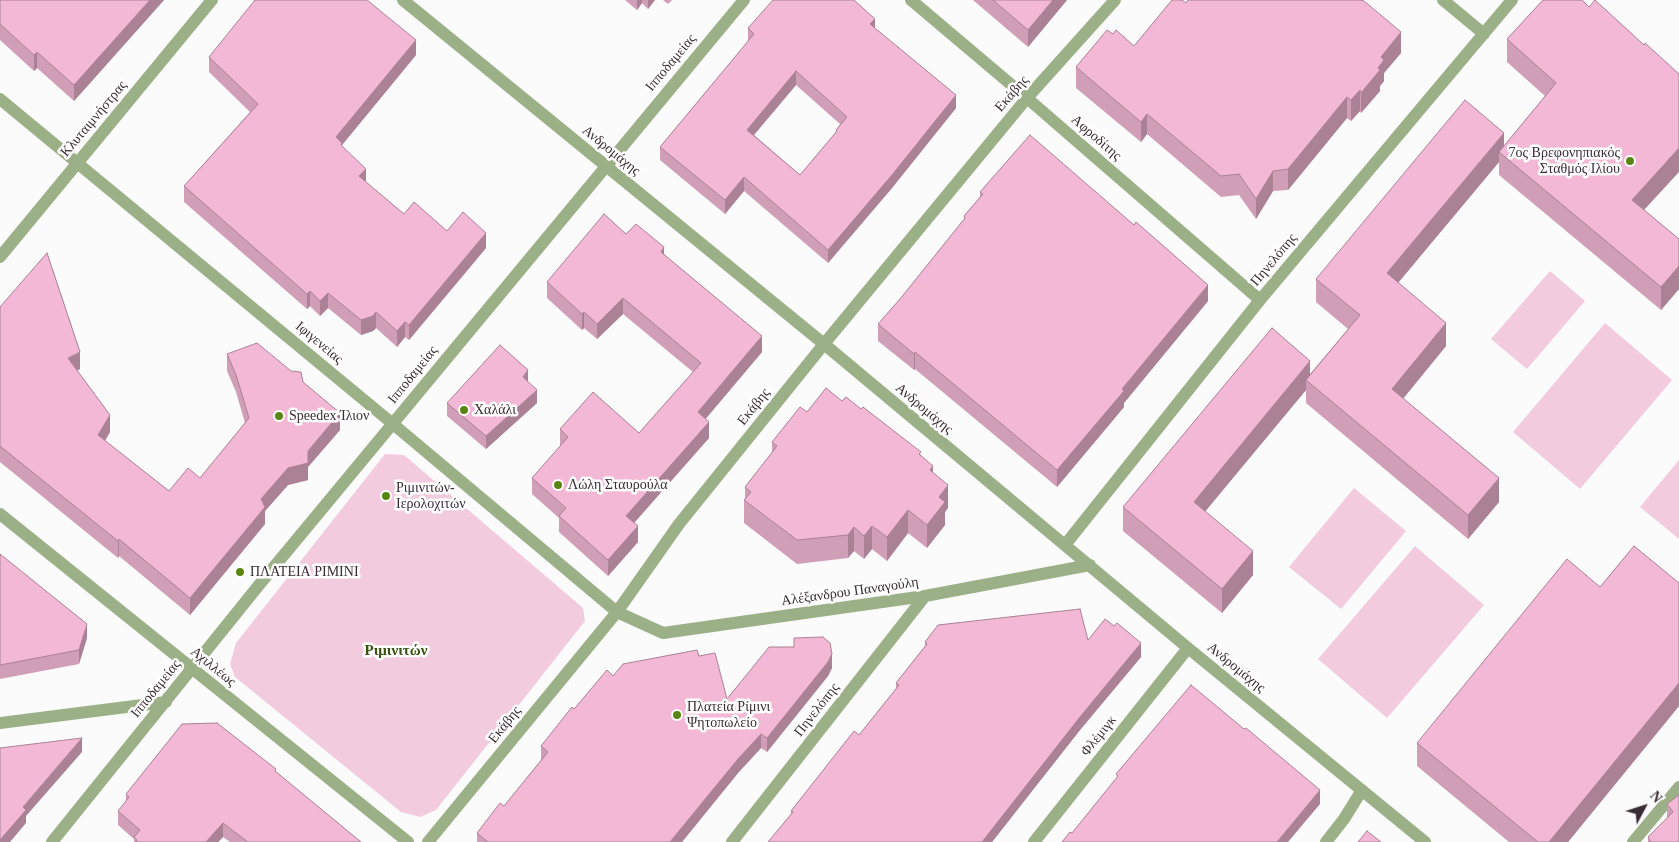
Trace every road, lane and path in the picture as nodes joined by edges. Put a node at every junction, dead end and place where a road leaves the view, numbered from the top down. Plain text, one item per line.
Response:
1 (212, 0) edge
2 (403, 0) edge
3 (744, 0) edge
4 (911, 0) edge
5 (1115, 0) edge
6 (1443, 0) edge
7 (1512, 0) edge
8 (1484, 34) junction
9 (1027, 98) junction
10 (0, 99) edge
11 (78, 162) junction
12 (605, 166) junction
13 (0, 258) edge
14 (1260, 300) junction
15 (824, 344) junction
16 (393, 424) junction
17 (0, 514) edge
18 (1066, 545) junction
19 (1090, 565) junction
20 (925, 596) junction
21 (617, 612) junction
22 (1188, 648) junction
23 (191, 669) junction
24 (166, 702) junction
25 (0, 723) edge
26 (1679, 786) edge
27 (1362, 790) junction
28 (52, 842) edge
29 (408, 842) edge
30 (428, 842) edge
31 (732, 842) edge
32 (1034, 842) edge
33 (1326, 842) edge
34 (1425, 842) edge
35 (1633, 842) edge

1 - 11 street, Κλυταιμνήστρας
2 - 12 street, Ανδρομάχης
3 - 12 street, Ιπποδαμείας
4 - 9 street, Αφροδίτης
5 - 9 street, Εκάβης
6 - 8 street
7 - 8 street, Πηνελόπης
8 - 14 street, Πηνελόπης
9 - 14 street, Αφροδίτης
9 - 15 street, Εκάβης
10 - 11 street, Ιφιγενείας
11 - 13 street, Κλυταιμνήστρας
11 - 16 street, Ιφιγενείας
12 - 15 street, Ανδρομάχης
12 - 16 street, Ιπποδαμείας
14 - 18 street, Πηνελόπης
15 - 18 street, Ανδρομάχης
15 - 21 street, Εκάβης
16 - 21 street, Ιφιγενείας
16 - 23 street, Ιπποδαμείας
17 - 23 street, Αχιλλέως
18 - 19 street, Ανδρομάχης
19 - 20 street, Αλέξανδρου Παναγούλη
19 - 22 street, Ανδρομάχης
20 - 21 street, Αλέξανδρου Παναγούλη
20 - 31 street, Πηνελόπης
21 - 30 street, Εκάβης
22 - 27 street, Ανδρομάχης
22 - 32 street, Φλέμιγκ
23 - 24 street, Ιπποδαμείας
23 - 29 street, Αχιλλέως
24 - 25 street
24 - 28 street, Ιπποδαμείας
26 - 35 street
27 - 33 street
27 - 34 street, Ανδρομάχης

